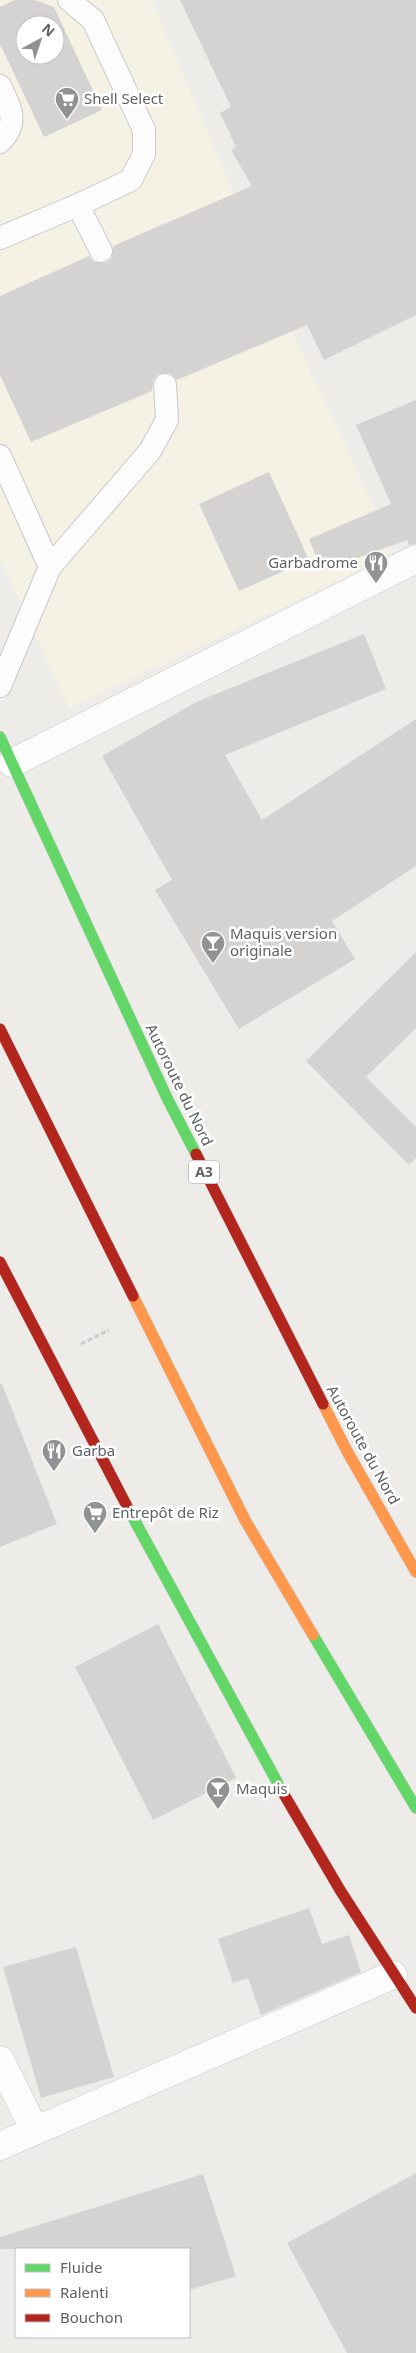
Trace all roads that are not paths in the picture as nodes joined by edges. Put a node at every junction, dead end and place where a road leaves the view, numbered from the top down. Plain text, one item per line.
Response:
1 (69, 0) edge
2 (0, 86) edge
3 (0, 142) edge
4 (78, 205) junction
5 (0, 238) edge
6 (101, 251) dead end
7 (166, 385) dead end
8 (0, 456) edge
9 (416, 559) edge
10 (50, 568) junction
11 (0, 686) edge
12 (0, 737) edge
13 (12, 763) junction
14 (0, 1029) edge
15 (0, 1262) edge
16 (416, 1572) edge
17 (416, 1808) edge
18 (393, 1975) junction
19 (416, 2008) edge
20 (0, 2060) edge
21 (35, 2131) junction
22 (0, 2146) edge

1 - 4 lane
2 - 3 lane
4 - 5 lane
4 - 6 lane
7 - 10 lane
8 - 10 lane
9 - 13 street
10 - 11 lane
12 - 13 main road, Autoroute du Nord / A3
13 - 16 main road, Autoroute du Nord / A3
14 - 17 main road
15 - 18 main road
18 - 19 main road
18 - 21 street
20 - 21 street
21 - 22 street

